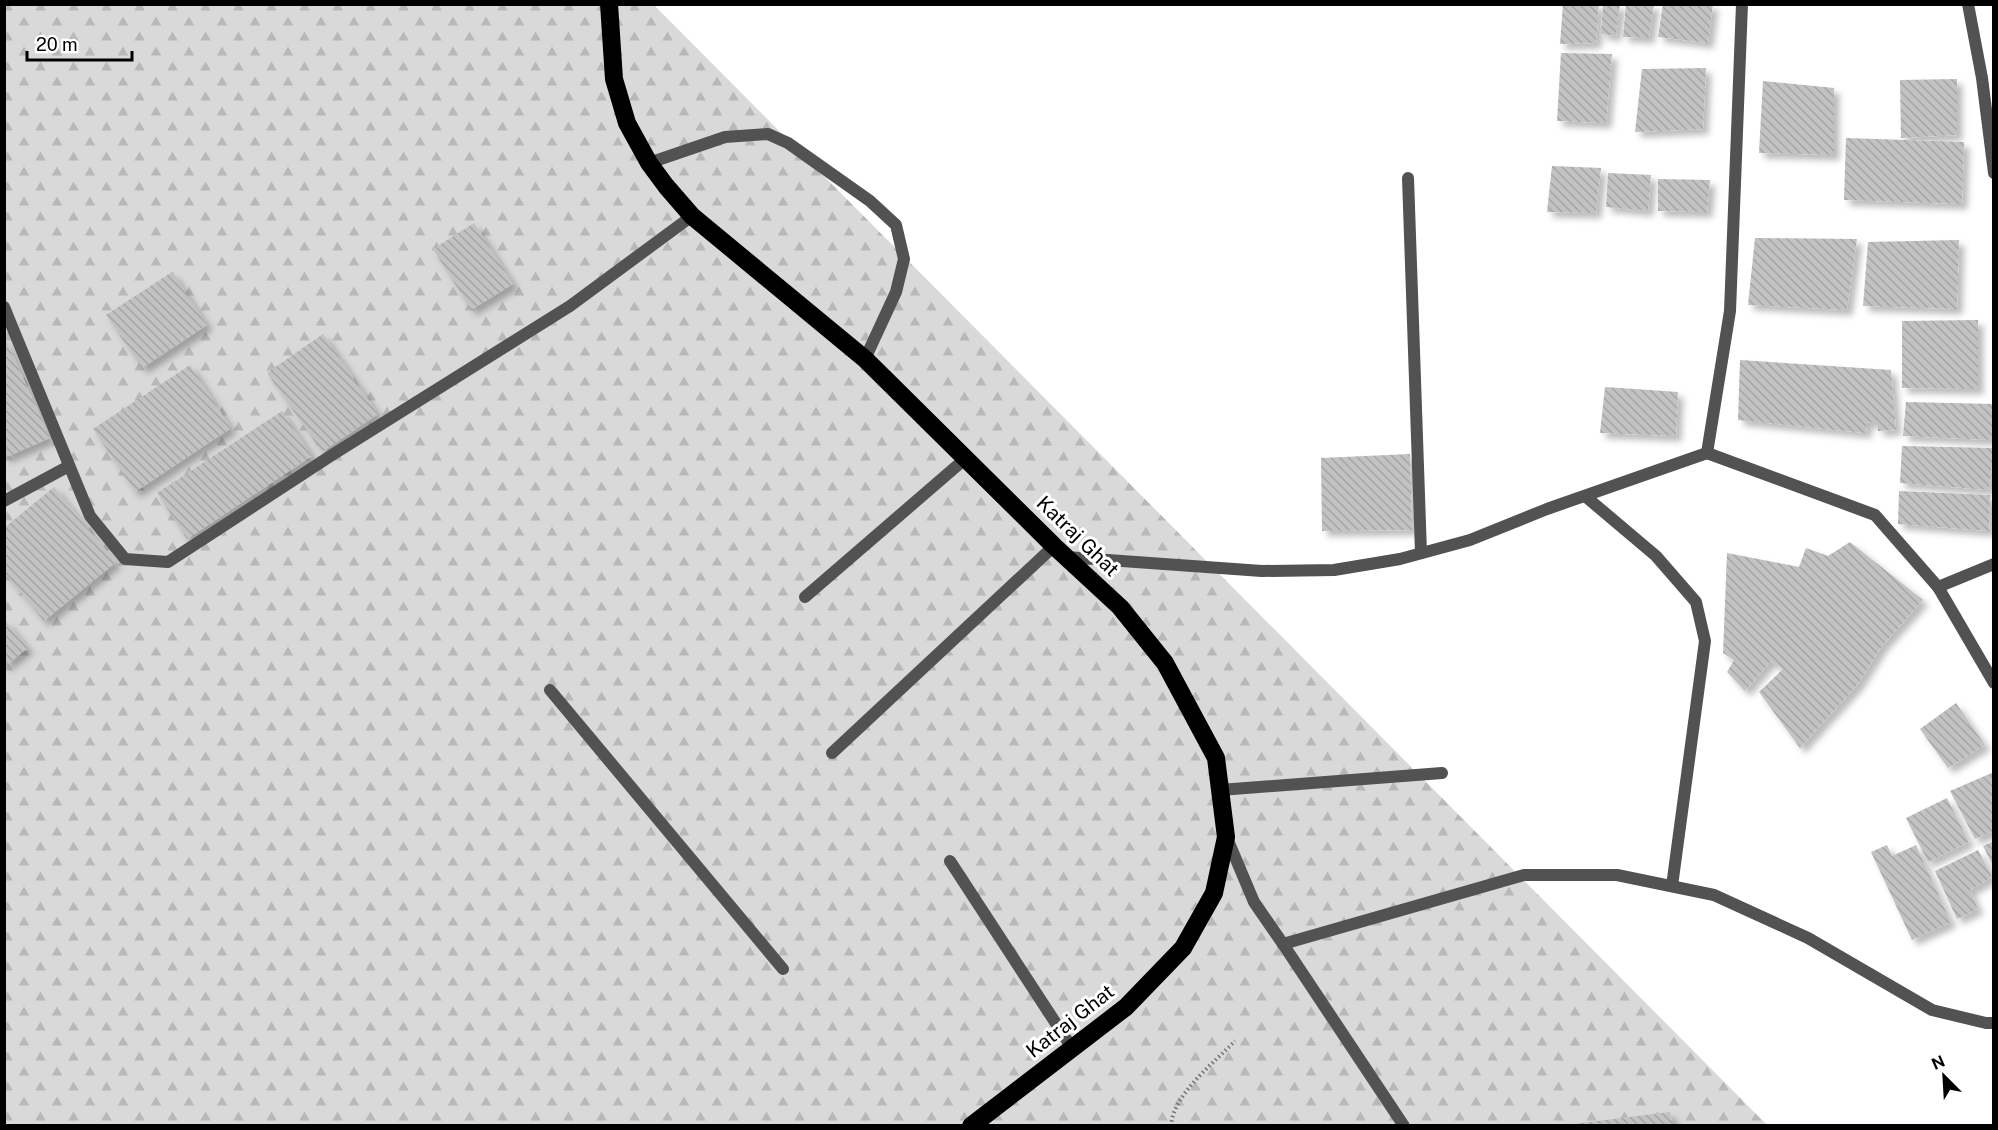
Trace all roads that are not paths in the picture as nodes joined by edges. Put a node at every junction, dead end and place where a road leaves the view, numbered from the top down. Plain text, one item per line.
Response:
1 (609, 4) edge
2 (1742, 4) edge
3 (1968, 4) edge
4 (649, 163) junction
5 (1994, 173) edge
6 (1408, 178) dead end
7 (692, 216) junction
8 (4, 308) edge
9 (865, 358) junction
10 (1707, 453) junction
11 (966, 458) junction
12 (69, 466) junction
13 (1585, 496) junction
14 (4, 501) edge
15 (1060, 552) junction
16 (1421, 553) junction
17 (1994, 564) edge
18 (1938, 587) junction
19 (805, 597) dead end
20 (1994, 683) edge
21 (550, 690) dead end
22 (832, 753) dead end
23 (1442, 772) dead end
24 (1220, 790) junction
25 (1226, 837) junction
26 (950, 861) dead end
27 (1672, 886) junction
28 (1283, 944) junction
29 (783, 969) dead end
30 (1994, 1023) edge
31 (1072, 1048) junction
32 (971, 1125) edge
33 (1404, 1125) edge

1 - 4 highway, Katraj Ghat
2 - 10 street
3 - 5 street
4 - 7 highway, Katraj Ghat
4 - 9 street
6 - 16 street
7 - 9 highway, Katraj Ghat
7 - 12 street
8 - 12 street
9 - 11 highway, Katraj Ghat
10 - 13 street
10 - 18 street
11 - 15 highway, Katraj Ghat
11 - 19 street
12 - 14 street
13 - 16 street
13 - 27 street
15 - 16 street
15 - 22 street
15 - 24 highway, Katraj Ghat
17 - 18 street
18 - 20 street
21 - 29 street
23 - 24 street
24 - 25 highway, Katraj Ghat
25 - 28 street
25 - 31 highway, Katraj Ghat
26 - 31 street
27 - 28 street
27 - 30 street
28 - 33 street
31 - 32 highway, Katraj Ghat

